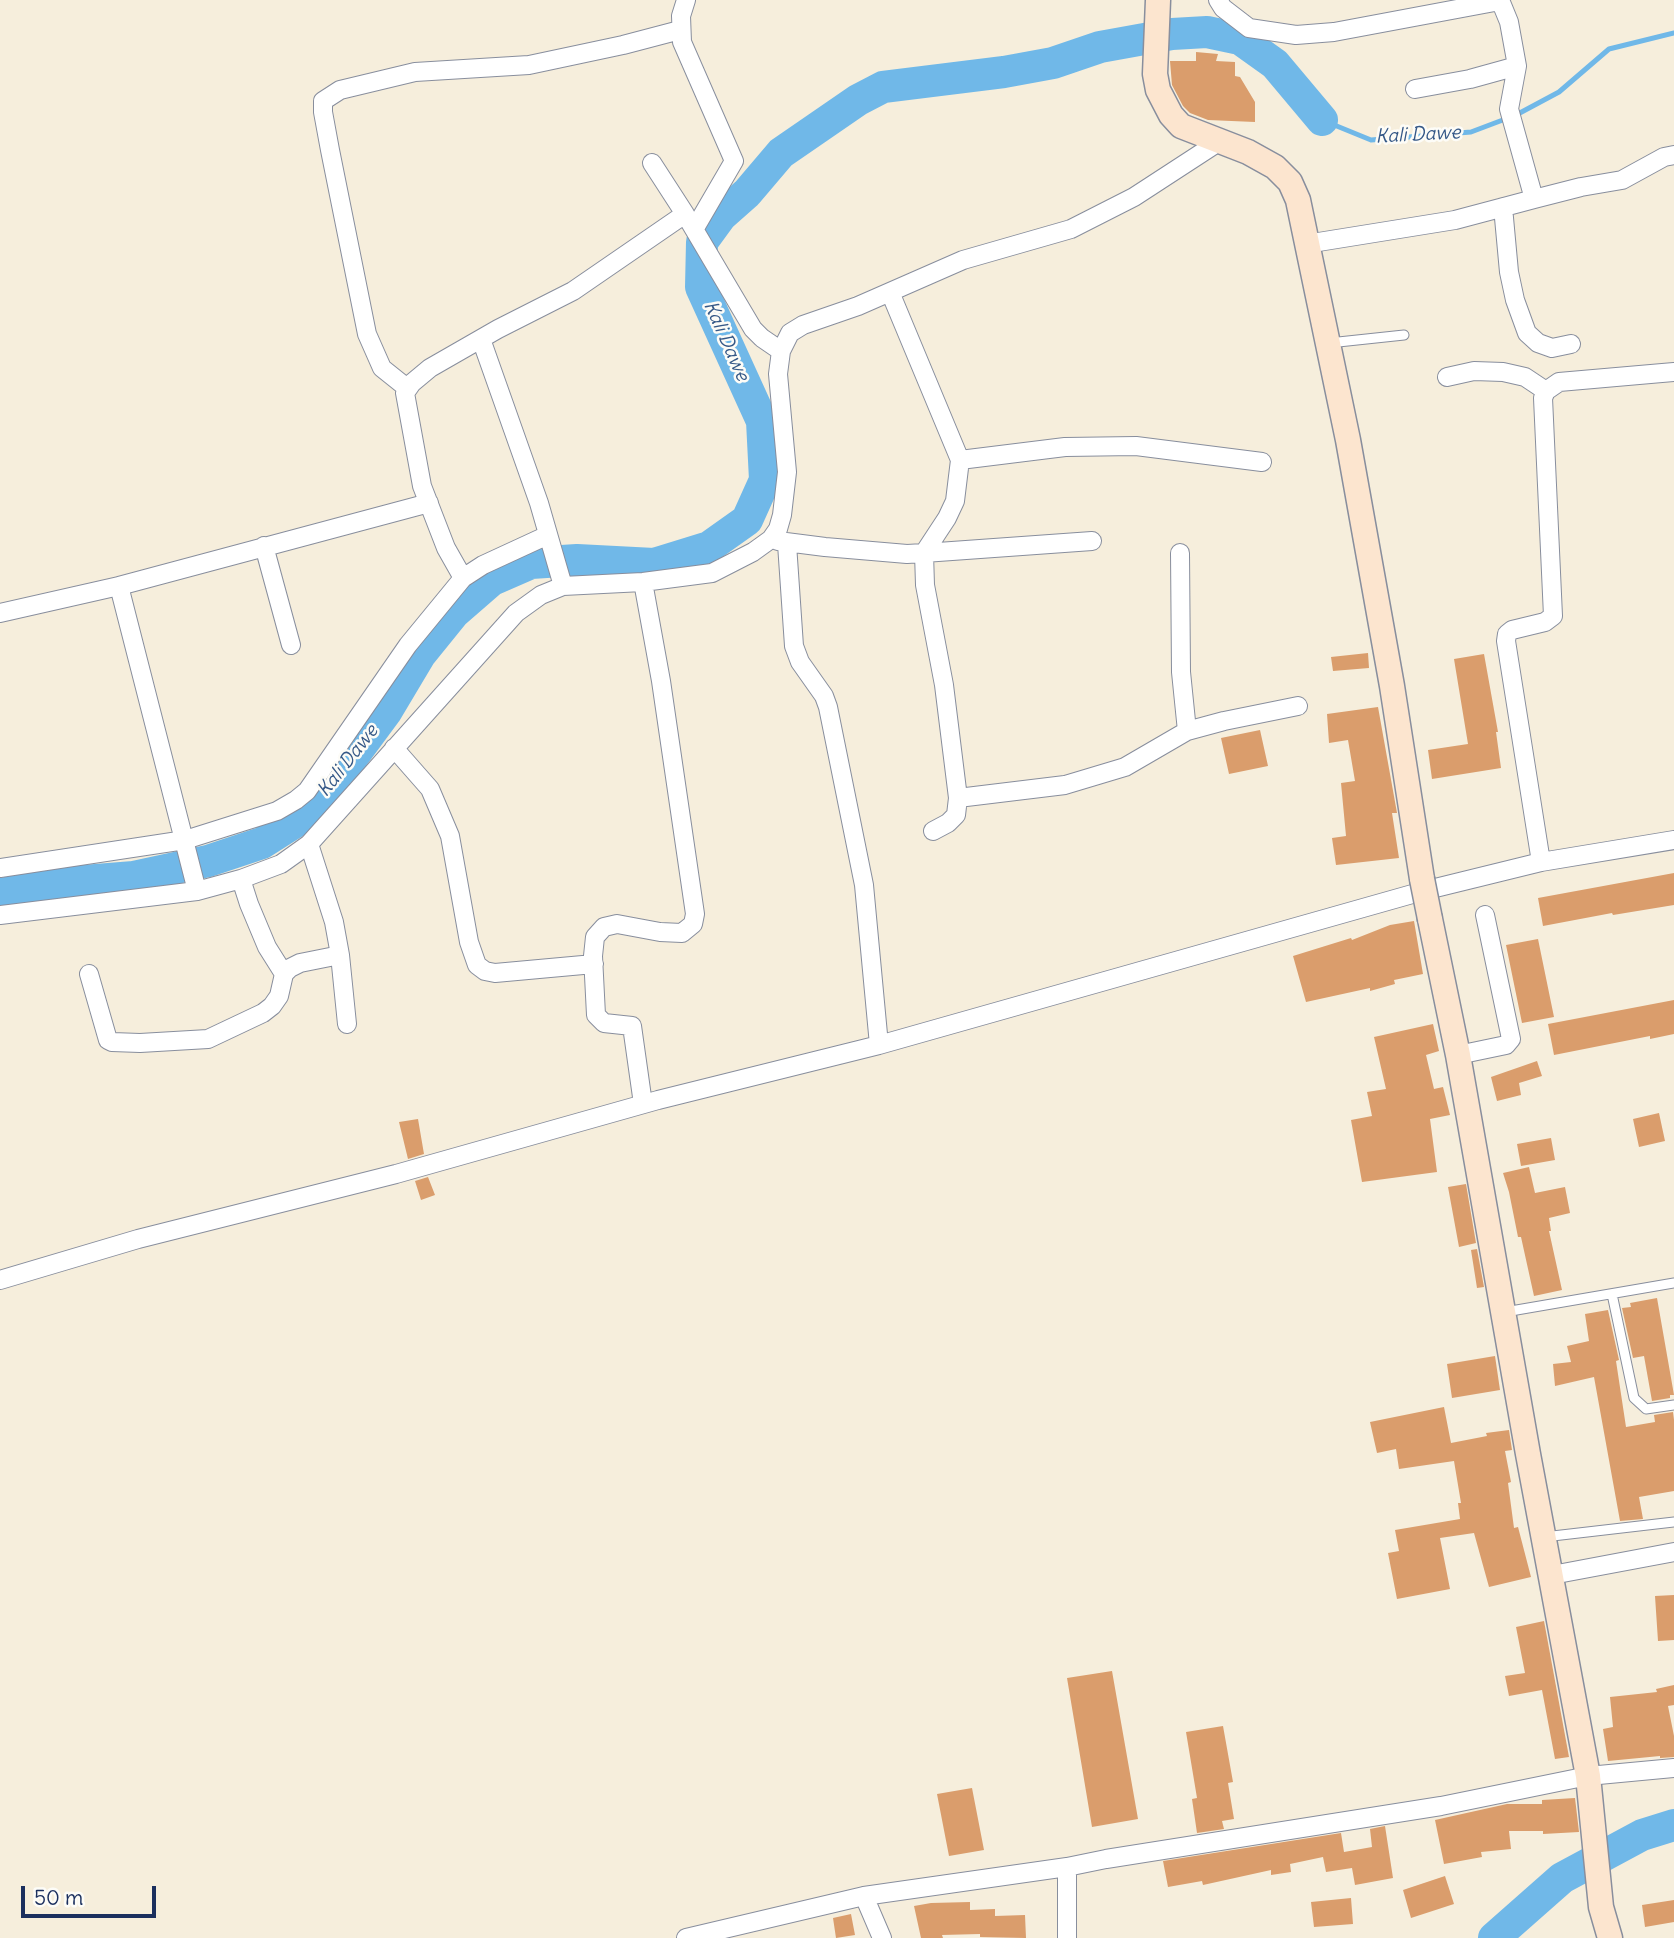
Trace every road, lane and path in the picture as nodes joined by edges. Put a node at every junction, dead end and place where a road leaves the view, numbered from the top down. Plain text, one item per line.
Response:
1 (686, 0) edge
2 (1218, 0) edge
3 (1500, 1) edge
4 (1157, 7) edge
5 (680, 30) junction
6 (1517, 66) junction
7 (1415, 89) dead end
8 (1220, 141) junction
9 (1674, 155) edge
10 (652, 163) dead end
11 (1534, 199) junction
12 (1503, 207) junction
13 (690, 221) junction
14 (1306, 244) junction
15 (890, 292) junction
16 (1404, 335) dead end
17 (481, 339) junction
18 (1328, 343) junction
19 (1571, 344) dead end
20 (781, 351) junction
21 (1674, 372) edge
22 (1447, 377) dead end
23 (407, 388) junction
24 (1546, 390) junction
25 (960, 460) junction
26 (1262, 462) dead end
27 (429, 503) junction
28 (779, 541) junction
29 (1091, 541) dead end
30 (550, 542) junction
31 (264, 546) junction
32 (1180, 553) dead end
33 (924, 554) junction
34 (463, 578) junction
35 (560, 578) junction
36 (643, 582) junction
37 (120, 586) junction
38 (0, 613) edge
39 (291, 645) dead end
40 (1298, 706) dead end
41 (1187, 731) junction
42 (394, 748) junction
43 (958, 798) junction
44 (933, 831) dead end
45 (1674, 841) edge
46 (309, 844) junction
47 (187, 849) junction
48 (1541, 862) junction
49 (0, 868) edge
50 (241, 879) junction
51 (196, 884) junction
52 (0, 915) edge
53 (1485, 915) dead end
54 (340, 955) junction
55 (594, 964) junction
56 (89, 974) dead end
57 (285, 974) junction
58 (347, 1024) dead end
59 (879, 1045) junction
60 (1458, 1055) junction
61 (643, 1104) junction
62 (0, 1280) edge
63 (1674, 1283) edge
64 (1612, 1293) junction
65 (1503, 1312) junction
66 (1674, 1405) edge
67 (1674, 1521) edge
68 (1545, 1537) junction
69 (1674, 1552) edge
70 (1552, 1575) junction
71 (1674, 1768) edge
72 (1589, 1781) junction
73 (1067, 1867) junction
74 (864, 1896) junction
75 (686, 1938) edge
76 (882, 1938) edge
77 (1067, 1938) edge
78 (1610, 1938) edge

1 - 5 street
2 - 3 street
3 - 6 street
4 - 8 main road
5 - 13 street
5 - 23 street
6 - 7 street
6 - 11 street
8 - 14 main road
8 - 15 street
9 - 11 street
10 - 13 street
11 - 12 street
12 - 14 street
12 - 19 street
13 - 17 street
13 - 20 street
14 - 18 main road
15 - 20 street
15 - 25 street
16 - 18 lane
17 - 23 street
17 - 30 street
18 - 60 main road, bridge
20 - 28 street
21 - 24 street
22 - 24 street
23 - 27 street
24 - 48 street
25 - 26 street
25 - 33 street
27 - 31 street
27 - 34 street
28 - 33 street
28 - 36 street
28 - 59 street
29 - 33 street
30 - 34 street
30 - 35 street
31 - 37 street
31 - 39 street
32 - 41 street
33 - 43 street
34 - 47 street
35 - 36 street
35 - 42 street
36 - 55 street
37 - 38 street
37 - 47 street
40 - 41 street
41 - 43 street
42 - 46 street
42 - 55 street
43 - 44 street
45 - 48 street
46 - 50 street
46 - 54 street
47 - 49 street
47 - 51 street
48 - 59 street
50 - 51 street
50 - 57 street
51 - 52 street
53 - 60 street
54 - 57 street
54 - 58 street
55 - 61 street
56 - 57 street
59 - 61 street
60 - 65 main road
61 - 62 street
63 - 64 lane
64 - 65 lane
64 - 66 lane
65 - 68 main road
67 - 68 lane
68 - 70 main road
69 - 70 street
70 - 72 main road
71 - 72 street
72 - 73 street
72 - 78 main road
73 - 74 street
73 - 77 street
74 - 75 street
74 - 76 street

